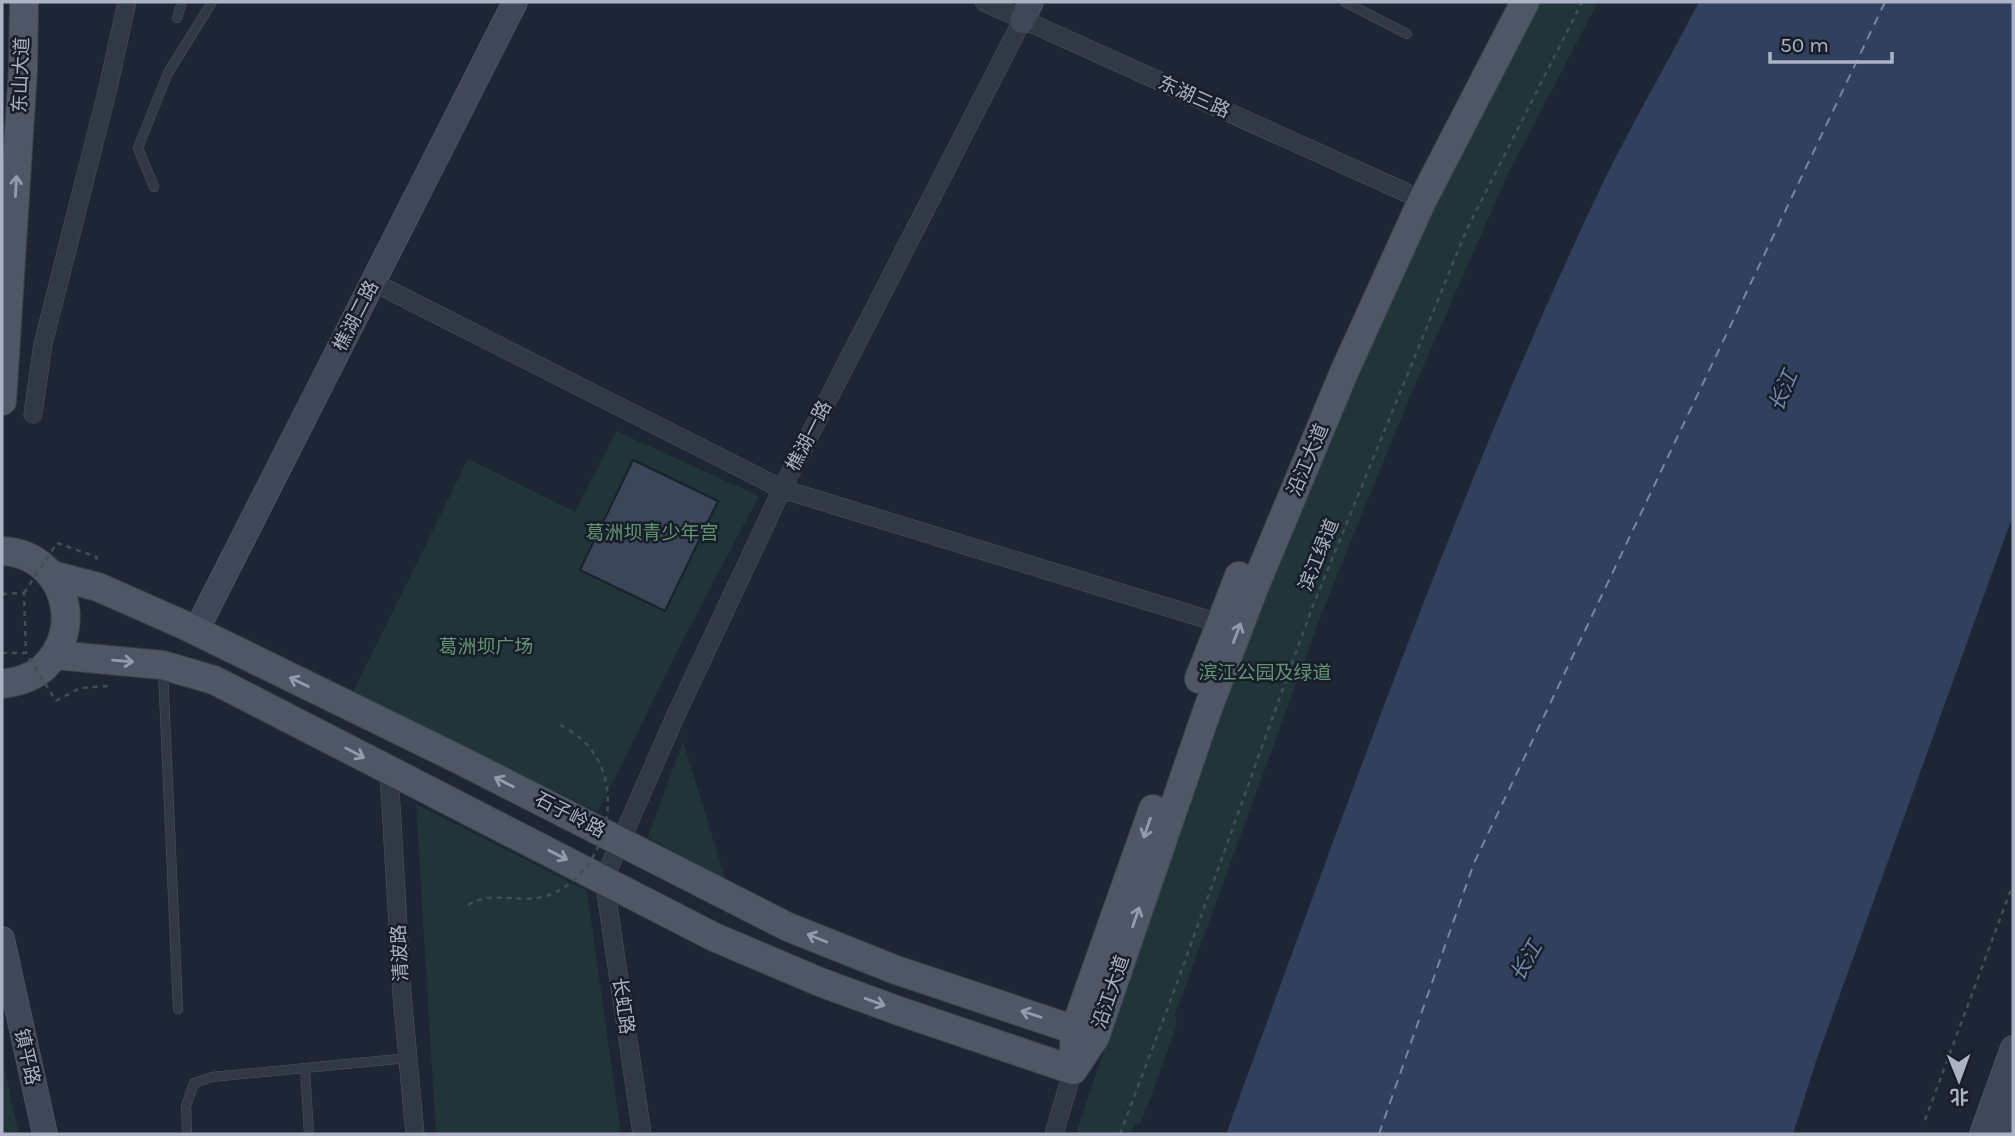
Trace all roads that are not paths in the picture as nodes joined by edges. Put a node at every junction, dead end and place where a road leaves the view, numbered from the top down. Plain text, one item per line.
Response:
1 (24, 2) edge
2 (127, 2) edge
3 (182, 2) edge
4 (212, 2) edge
5 (503, 2) edge
6 (516, 2) edge
7 (984, 2) edge
8 (1345, 2) edge
9 (1504, 2) edge
10 (1525, 2) edge
11 (1027, 11) edge
12 (177, 18) dead end
13 (1406, 34) dead end
14 (154, 187) dead end
15 (1405, 192) junction
16 (373, 282) junction
17 (2, 401) edge
18 (33, 414) dead end
19 (782, 489) junction
20 (10, 547) edge
21 (56, 564) junction
22 (1219, 623) junction
23 (190, 628) junction
24 (55, 655) junction
25 (163, 665) junction
26 (2, 684) edge
27 (389, 771) junction
28 (621, 841) junction
29 (604, 879) junction
30 (2, 939) edge
31 (178, 1009) dead end
32 (1085, 1033) junction
33 (2013, 1048) edge
34 (408, 1058) junction
35 (304, 1068) junction
36 (1073, 1070) junction
37 (2013, 1103) edge
38 (45, 1134) edge
39 (187, 1134) edge
40 (309, 1134) edge
41 (415, 1134) edge
42 (642, 1134) edge
43 (1054, 1134) edge
44 (1982, 1134) edge
45 (2002, 1134) edge

17 -> 1 main road, 东山大道
2 - 18 street
3 - 12 lane
4 - 14 lane
5 - 23 main road, 樵湖二路
6 - 16 main road, 樵湖二路
7 - 11 street, 东湖三路
8 - 13 lane
9 - 15 main road, 沿江大道
32 -> 10 main road, 沿江大道
11 - 15 street, 东湖三路
11 - 19 street, 樵湖一路
15 - 22 main road, 沿江大道
16 - 19 street
16 - 23 main road, 樵湖二路
19 - 22 street
19 - 28 street, 樵湖一路
20 - 21 main road
21 - 23 main road, 石子岭路
21 - 24 main road
22 -> 32 main road, 沿江大道
28 -> 23 main road, 石子岭路
24 -> 25 main road
24 - 26 main road
25 -> 27 main road
25 - 31 lane
27 -> 29 main road
27 - 34 street, 清波路
28 - 29 street, 樵湖一路
32 -> 28 main road, 石子岭路
29 -> 36 main road
29 - 42 street, 长虹路
30 - 38 main road, 镇平路
32 - 36 main road, 沿江大道
33 - 44 main road
34 - 35 lane
34 - 41 street, 清波路
35 - 39 lane
35 - 40 lane
36 - 43 street
37 - 45 main road

